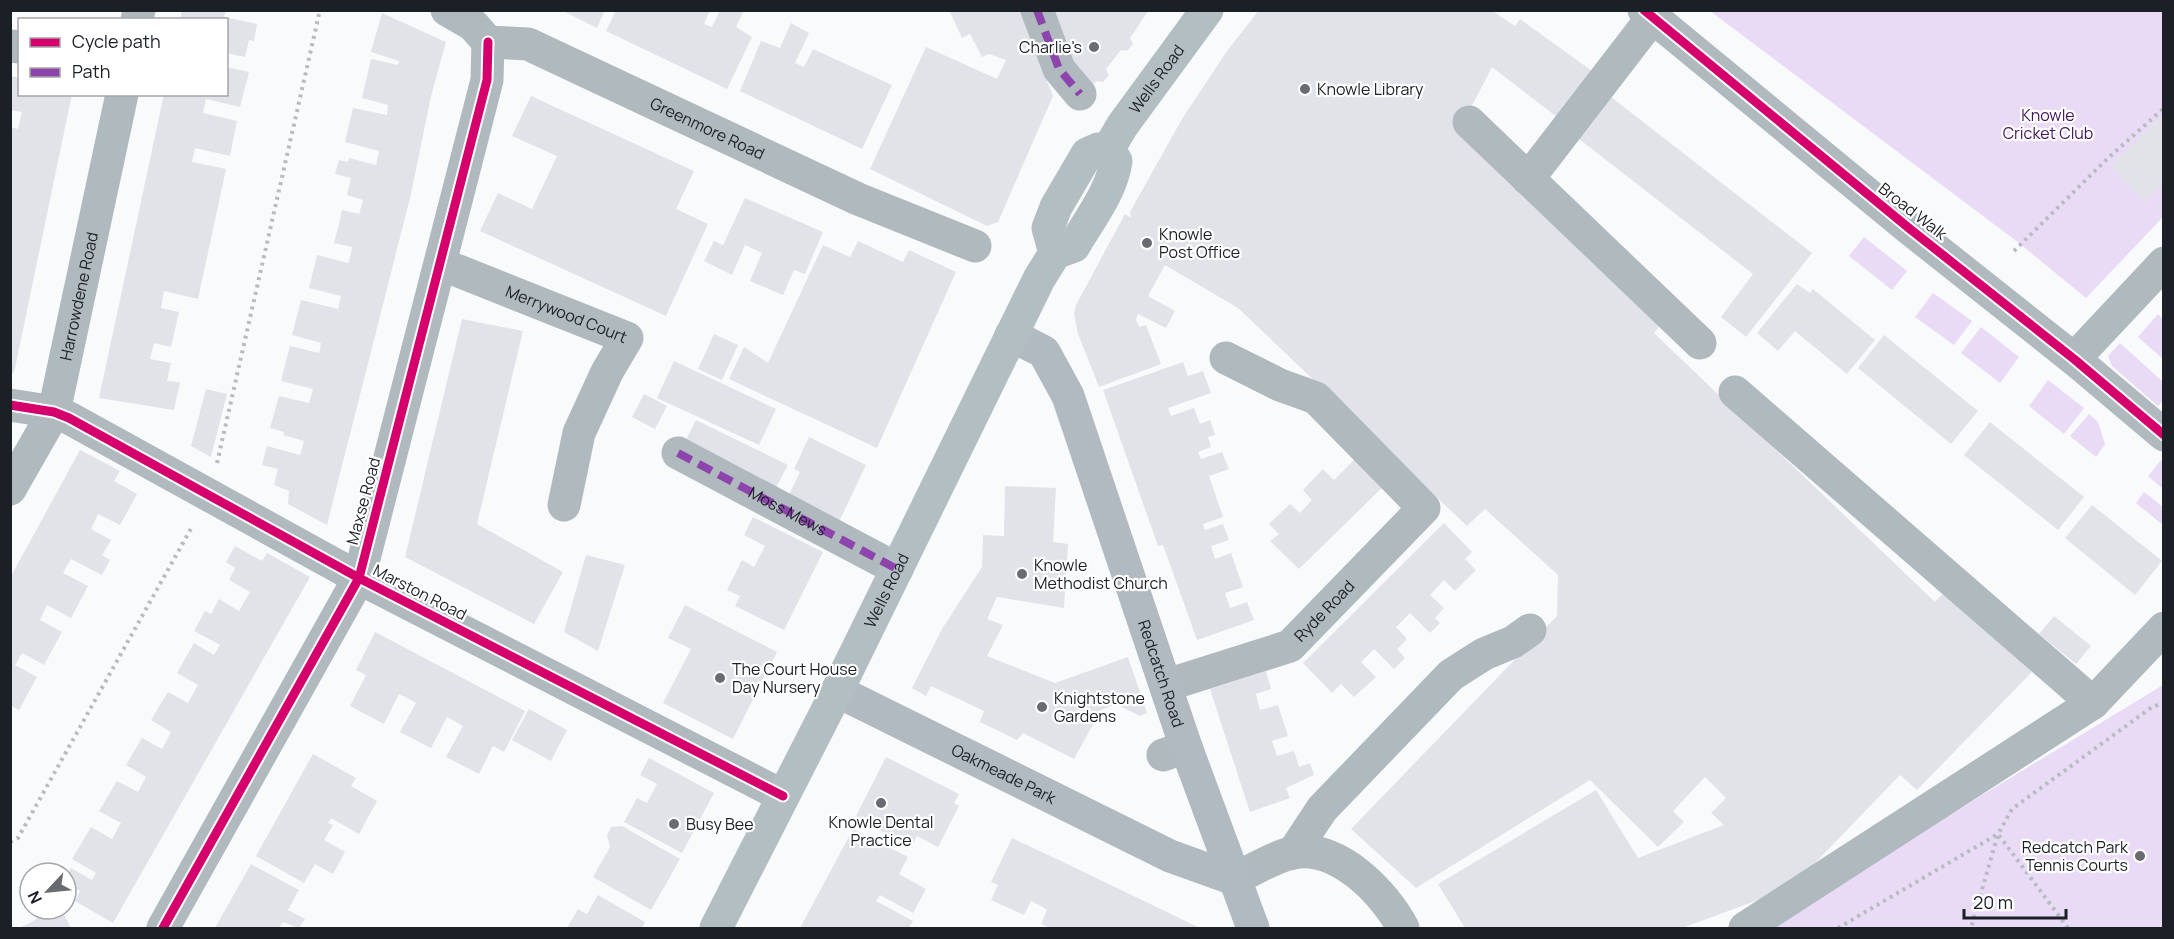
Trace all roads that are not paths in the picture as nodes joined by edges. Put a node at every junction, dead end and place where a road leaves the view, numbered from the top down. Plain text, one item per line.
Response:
1 (447, 10) edge
2 (1037, 10) edge
3 (1207, 10) edge
4 (1648, 14) edge
5 (488, 42) junction
6 (1080, 94) dead end
7 (122, 96) edge
8 (1469, 122) dead end
9 (1528, 178) junction
10 (975, 246) dead end
11 (2163, 263) edge
12 (441, 264) junction
13 (1011, 335) junction
14 (1700, 343) dead end
15 (1226, 358) dead end
16 (2074, 359) junction
17 (1735, 392) dead end
18 (10, 405) edge
19 (54, 412) junction
20 (2163, 435) edge
21 (678, 453) dead end
22 (10, 489) edge
23 (564, 505) dead end
24 (897, 569) junction
25 (359, 578) junction
26 (2163, 628) edge
27 (1530, 630) dead end
28 (1167, 685) junction
29 (837, 692) junction
30 (2093, 703) junction
31 (783, 796) junction
32 (1208, 808) junction
33 (1293, 853) junction
34 (1170, 856) junction
35 (1234, 879) junction
36 (1404, 923) edge
37 (163, 928) edge
38 (716, 928) edge
39 (1252, 928) edge
40 (1745, 928) edge

1 - 5 street
2 - 6 street
3 - 13 highway, Wells Road
4 - 9 street
4 - 16 street, Broad Walk
5 - 10 street, Greenmore Road
5 - 12 street, Maxse Road
7 - 19 street, Harrowdene Road
8 - 9 street
9 - 14 street
11 - 16 street
12 - 23 street, Merrywood Court
12 - 25 street, Maxse Road
13 - 24 highway, Wells Road
13 - 28 main road, Redcatch Road
15 - 28 street, Ryde Road
16 - 20 street, Broad Walk
17 - 30 street
18 - 19 street, Marston Road
19 - 22 street, Harrowdene Road
19 - 25 street, Marston Road
21 - 24 street, Moss Mews
24 - 29 highway, Wells Road
25 - 31 street, Marston Road
25 - 37 street, Maxse Road
26 - 30 street
27 - 33 street
28 - 32 main road, Redcatch Road
29 - 31 highway, Wells Road
29 - 34 main road, Oakmeade Park
30 - 40 street
31 - 38 highway, Wells Road
32 - 34 main road
32 - 35 main road, Redcatch Road
33 - 35 street
33 - 36 street
34 - 35 main road, Oakmeade Park
35 - 39 main road, Redcatch Road

